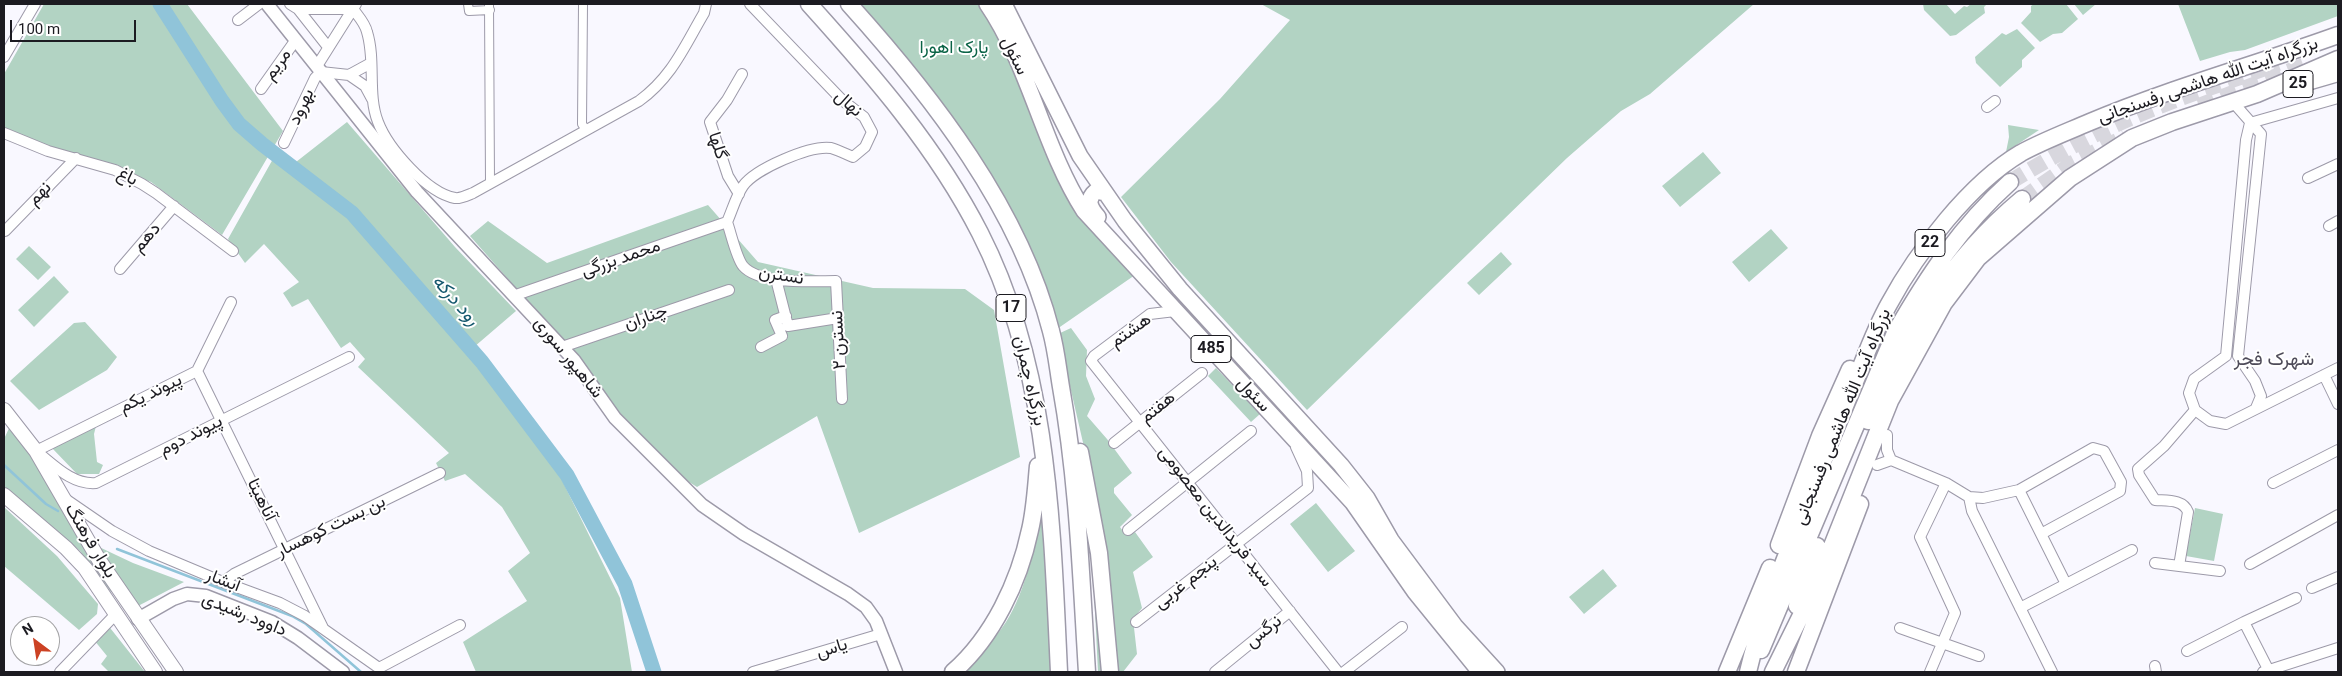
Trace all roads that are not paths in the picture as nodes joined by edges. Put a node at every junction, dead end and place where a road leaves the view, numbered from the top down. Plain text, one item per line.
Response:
1 (35, 4) edge
2 (259, 4) edge
3 (267, 4) edge
4 (468, 4) edge
5 (582, 4) edge
6 (706, 4) edge
7 (750, 4) edge
8 (809, 4) edge
9 (849, 4) edge
10 (987, 4) edge
11 (1004, 4) edge
12 (294, 6) edge
13 (354, 6) edge
14 (489, 7) edge
15 (238, 20) dead end
16 (2338, 35) edge
17 (296, 41) junction
18 (328, 46) junction
19 (4, 57) edge
20 (2338, 59) edge
21 (371, 63) junction
22 (319, 69) junction
23 (2338, 73) edge
24 (742, 74) dead end
25 (349, 75) junction
26 (261, 90) dead end
27 (2257, 94) junction
28 (2338, 98) edge
29 (373, 100) junction
30 (2232, 101) junction
31 (2250, 123) junction
32 (586, 130) junction
33 (4, 133) edge
34 (284, 143) dead end
35 (76, 158) junction
36 (2338, 164) edge
37 (2308, 178) dead end
38 (2010, 182) tunnel mouth
39 (490, 183) junction
40 (739, 194) junction
41 (1106, 194) junction
42 (2022, 199) tunnel mouth
43 (174, 206) junction
44 (727, 222) junction
45 (5, 230) edge
46 (233, 251) dead end
47 (1120, 251) junction
48 (120, 269) dead end
49 (776, 279) junction
50 (836, 280) joint
51 (729, 290) dead end
52 (516, 295) junction
53 (231, 302) dead end
54 (1175, 311) junction
55 (838, 318) junction
56 (787, 321) junction
57 (1878, 325) junction
58 (562, 347) junction
59 (761, 347) dead end
60 (1916, 354) junction
61 (349, 357) dead end
62 (1091, 361) joint
63 (2338, 368) edge
64 (197, 371) junction
65 (1202, 373) dead end
66 (2324, 375) junction
67 (842, 399) dead end
68 (2338, 404) edge
69 (2256, 408) junction
70 (4, 410) edge
71 (2195, 410) junction
72 (4, 418) edge
73 (222, 420) junction
74 (1140, 422) junction
75 (1068, 424) junction
76 (4, 430) edge
77 (1251, 431) dead end
78 (1290, 436) junction
79 (1042, 439) junction
80 (1114, 443) dead end
81 (2338, 450) edge
82 (36, 451) junction
83 (1884, 462) junction
84 (440, 473) dead end
85 (1188, 482) junction
86 (1946, 483) junction
87 (2272, 483) dead end
88 (2018, 490) junction
89 (4, 495) edge
90 (1969, 497) junction
91 (64, 498) junction
92 (1360, 500) junction
93 (2338, 515) edge
94 (1128, 530) dead end
95 (2041, 534) junction
96 (1236, 544) junction
97 (284, 549) junction
98 (2132, 550) dead end
99 (2155, 562) dead end
100 (2250, 564) dead end
101 (2179, 566) junction
102 (2220, 571) dead end
103 (2338, 577) edge
104 (224, 582) junction
105 (2066, 584) junction
106 (2312, 588) dead end
107 (1826, 593) junction
108 (2296, 598) dead end
109 (2020, 608) junction
110 (1290, 612) junction
111 (115, 615) junction
112 (138, 619) junction
113 (1136, 622) dead end
114 (2244, 622) junction
115 (460, 625) dead end
116 (1402, 627) dead end
117 (1900, 628) dead end
118 (324, 630) junction
119 (881, 634) junction
120 (1789, 637) junction
121 (1942, 643) junction
122 (2338, 648) edge
123 (2186, 651) dead end
124 (1979, 656) dead end
125 (1482, 669) edge
126 (956, 670) edge
127 (2266, 671) edge
128 (60, 672) edge
129 (156, 672) edge
130 (176, 672) edge
131 (343, 672) edge
132 (754, 672) edge
133 (896, 672) edge
134 (1059, 672) edge
135 (1087, 672) edge
136 (1110, 672) edge
137 (1215, 672) edge
138 (1338, 672) edge
139 (1344, 672) edge
140 (1507, 672) edge
141 (1727, 672) edge
142 (1748, 672) edge
143 (1773, 672) edge
144 (1788, 672) edge
145 (1796, 672) edge
146 (1930, 672) edge
147 (2052, 672) edge

1 - 19 street
2 - 15 street
3 - 17 street, شاهپور سوری
4 - 14 street
5 - 32 street
6 - 32 street
7 - 40 street, نهال
8 - 79 highway, بزرگراه چمران / 17
9 - 75 highway, بزرگراه چمران / 17
10 - 47 main road, سئول / 485
11 - 41 main road, سئول / 485
12 - 13 street
12 - 18 street
13 - 18 street, بهرود
13 - 21 street
14 - 39 street
16 - 57 highway, بزرگراه آیت الله هاشمی رفسنجانی / 22
17 - 22 street, شاهپور سوری
17 - 26 street, مریم
18 - 22 street, بهرود
20 - 27 highway, بزرگراه آیت الله هاشمی رفسنجانی / 22
21 - 25 street
21 - 29 street
22 - 25 street
22 - 34 street, بهرود
22 - 52 street, شاهپور سوری
23 - 27 highway, 25
24 - 40 street, گلها
25 - 29 street
27 - 30 highway, بزرگراه آیت الله هاشمی رفسنجانی / 22
28 - 31 street
29 - 39 street
30 - 31 street
30 - 60 highway, بزرگراه آیت الله هاشمی رفسنجانی / 22
31 - 69 street
31 - 71 street
32 - 39 street
33 - 35 street, باغ
35 - 43 street, باغ
35 - 45 street, نهم
36 - 37 street
38 - 142 highway, بزرگراه آیت الله هاشمی رفسنجانی / 22
40 - 44 street, نهال
41 - 47 main road
41 - 92 main road, سئول / 485
42 - 120 highway, بزرگراه آیت الله هاشمی رفسنجانی / 22
43 - 46 street, باغ
43 - 48 street, دهم
44 - 49 street, نسترن
44 - 52 street, محمد بزرگی
47 - 54 main road, سئول / 485
49 - 50 street, نسترن
49 - 56 street
50 - 55 street, نسترن ۲
51 - 58 street, چناران
52 - 58 street, شاهپور سوری
53 - 64 street, پیوند یکم
54 - 62 street, هشتم
54 - 78 main road, سئول / 485
55 - 56 street
55 - 67 street, نسترن ۲
56 - 59 street
57 - 141 highway
57 - 142 highway, بزرگراه آیت الله هاشمی رفسنجانی / 22
58 - 119 street, شاهپور سوری
60 - 83 highway
60 - 120 highway, بزرگراه آیت الله هاشمی رفسنجانی / 22
61 - 73 street, پیوند دوم
62 - 74 street, سید فریدالدین معصومی
63 - 66 street
64 - 73 street, آناهیتا
64 - 82 street, پیوند یکم
65 - 74 street, هفتم
66 - 68 street
66 - 69 street
69 - 71 street
70 - 82 main road, بلوار فرهنگ
71 - 101 street
72 - 76 main road
73 - 82 street, پیوند دوم
73 - 97 street, آناهیتا
74 - 80 street, هفتم
74 - 85 street, سید فریدالدین معصومی
75 - 135 highway, بزرگراه چمران / 17
75 - 136 highway
77 - 85 street
78 - 92 main road, سئول / 485
78 - 96 street, پنجم غربی
79 - 126 highway
79 - 134 highway, بزرگراه چمران / 17
81 - 87 street
82 - 91 main road, بلوار فرهنگ
83 - 86 street
83 - 107 highway
84 - 97 street, بن بست کوهسار
85 - 94 street
85 - 96 street, سید فریدالدین معصومی
86 - 90 street
86 - 121 street
88 - 90 street
88 - 95 street
88 - 95 street
89 - 111 main road, بلوار فرهنگ
90 - 109 street
91 - 104 street, آبشار
91 - 112 main road, بلوار فرهنگ
92 - 125 main road, سئول / 485
92 - 125 main road
92 - 140 main road
93 - 100 street
95 - 105 street
96 - 110 street, سید فریدالدین معصومی
96 - 113 street, پنجم غربی
97 - 104 street, بن بست کوهسار
97 - 118 street, آناهیتا
98 - 105 street
99 - 101 street
101 - 102 street
103 - 106 street
104 - 118 street, آبشار
105 - 109 street
107 - 144 highway
107 - 145 highway
108 - 114 street
109 - 147 street
110 - 137 street, نرگس
110 - 138 street, سید فریدالدین معصومی
111 - 112 main road
111 - 128 street
111 - 129 main road, بلوار فرهنگ
112 - 130 main road, بلوار فرهنگ
112 - 131 street, داوود رشیدی
114 - 123 street
114 - 127 street
115 - 118 street, آبشار
116 - 139 street
117 - 121 street
119 - 132 street, یاس
119 - 133 street, شاهپور سوری
120 - 143 highway, بزرگراه آیت الله هاشمی رفسنجانی / 22
121 - 124 street
121 - 146 street
122 - 127 street

